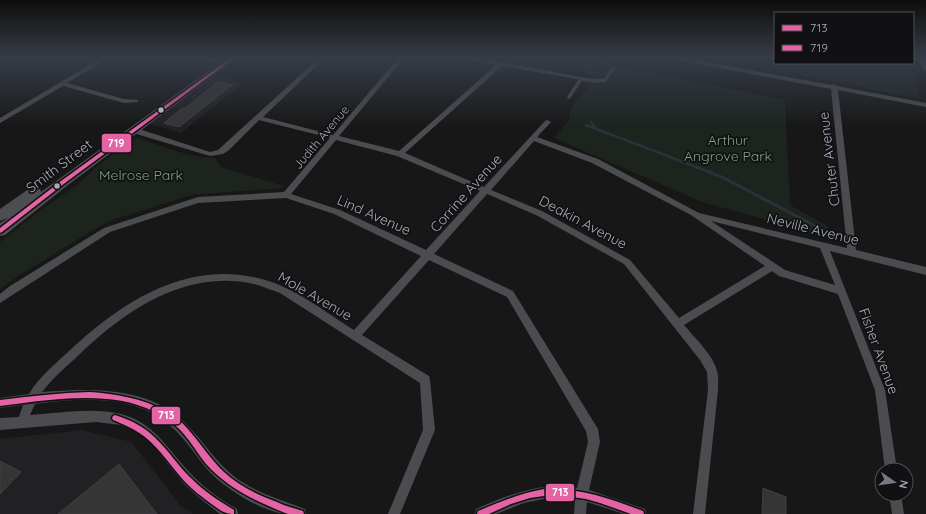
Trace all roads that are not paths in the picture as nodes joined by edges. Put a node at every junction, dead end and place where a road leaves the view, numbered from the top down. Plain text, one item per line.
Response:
1 (67, 81) edge
2 (188, 81) edge
3 (200, 81) edge
4 (297, 81) edge
5 (381, 81) edge
6 (481, 81) edge
7 (580, 81) edge
8 (807, 81) edge
9 (62, 84) junction
10 (834, 86) junction
11 (569, 96) dead end
12 (136, 101) dead end
13 (926, 105) edge
14 (258, 118) junction
15 (0, 121) edge
16 (547, 122) dead end
17 (133, 130) junction
18 (334, 138) junction
19 (532, 138) junction
20 (400, 154) junction
21 (486, 190) junction
22 (286, 195) junction
23 (694, 213) junction
24 (0, 216) edge
25 (0, 231) edge
26 (824, 246) junction
27 (852, 253) junction
28 (427, 254) junction
29 (772, 266) junction
30 (926, 271) edge
31 (841, 291) junction
32 (0, 299) edge
33 (678, 324) junction
34 (356, 335) junction
35 (32, 399) junction
36 (0, 403) edge
37 (22, 422) junction
38 (0, 424) edge
39 (890, 462) edge
40 (582, 494) junction
41 (896, 502) edge
42 (272, 510) edge
43 (232, 514) edge
44 (300, 514) edge
45 (394, 514) edge
46 (481, 514) edge
47 (580, 514) edge
48 (640, 514) edge
49 (698, 514) edge
50 (898, 514) edge

1 - 9 street
2 - 24 highway, Smith Street
3 - 17 highway, Smith Street
4 - 14 street
5 - 18 street, Judith Avenue
6 - 20 street
7 - 11 lane
8 - 10 street
9 - 12 street
9 - 15 street
10 - 13 street
10 - 27 street, Chuter Avenue
14 - 17 street
14 - 18 street, Deakin Avenue
16 - 19 street, Corrine Avenue
17 - 25 highway, Smith Street
18 - 20 street, Deakin Avenue
18 - 22 street, Judith Avenue
19 - 21 street, Corrine Avenue
19 - 23 street, Neville Avenue
20 - 21 street, Deakin Avenue
21 - 28 street, Corrine Avenue
21 - 33 street, Deakin Avenue
22 - 28 street, Lind Avenue
22 - 32 street, Lind Avenue
23 - 26 street, Neville Avenue
23 - 29 street, Neville Avenue
26 - 27 street, Neville Avenue
26 - 31 street, Fisher Avenue
27 - 30 street, Neville Avenue
28 - 34 street, Corrine Avenue
28 - 40 street, Lind Avenue
29 - 31 street, Neville Avenue
29 - 33 street
31 - 39 street, Fisher Avenue
33 - 49 street, Deakin Avenue
34 - 35 street, Mole Avenue
34 - 45 street, Mole Avenue
35 - 36 street
35 - 37 street, Mole Avenue
35 - 42 street
37 - 38 street
37 - 43 street
40 - 46 street
40 - 47 street, Lind Avenue
40 - 48 street
41 - 50 street
42 - 44 street

